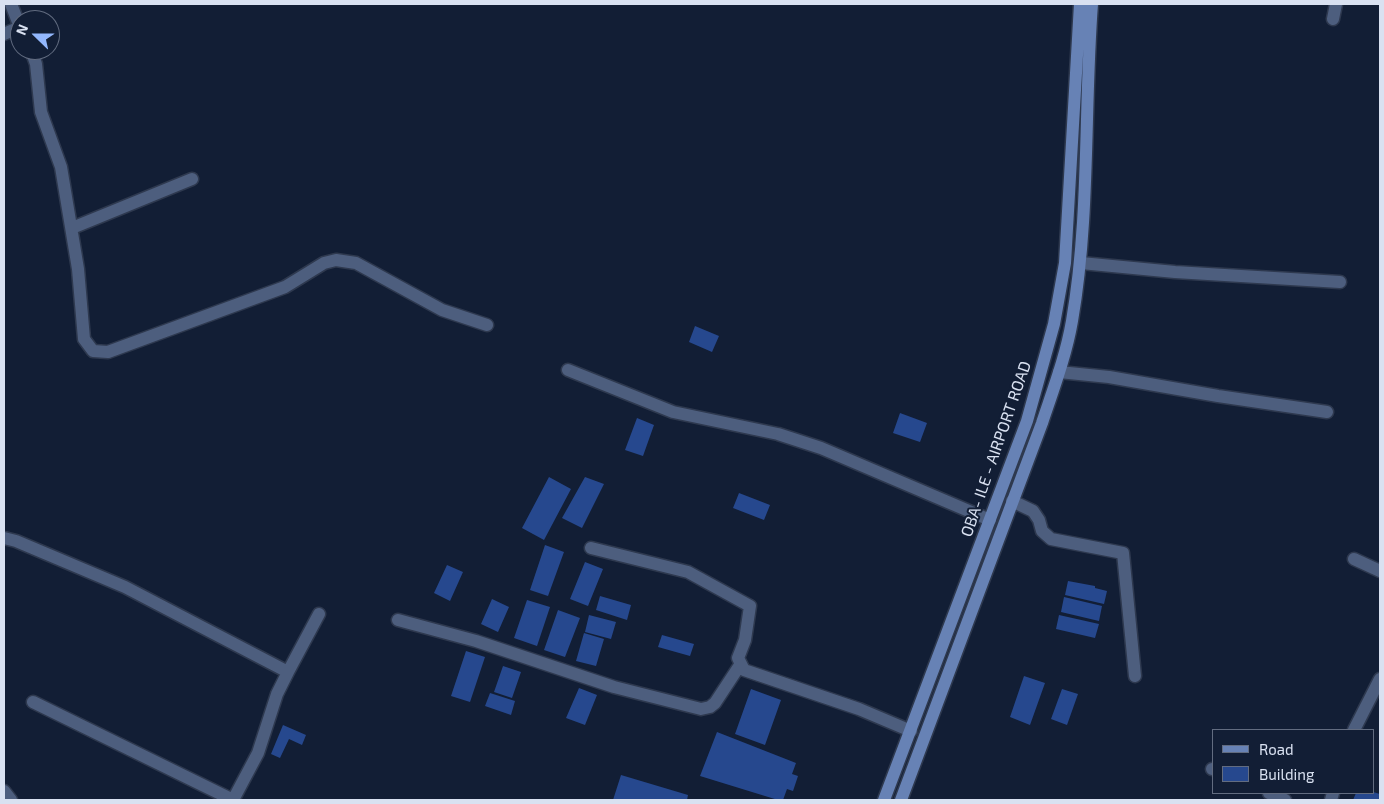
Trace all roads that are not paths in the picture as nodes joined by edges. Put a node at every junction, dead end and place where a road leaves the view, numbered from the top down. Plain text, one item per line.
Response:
1 (1080, 4) edge
2 (1092, 4) edge
3 (1336, 4) edge
4 (1333, 19) dead end
5 (35, 60) edge
6 (192, 179) dead end
7 (72, 228) junction
8 (1081, 263) junction
9 (1340, 282) dead end
10 (487, 325) dead end
11 (568, 370) dead end
12 (1059, 372) junction
13 (1326, 412) dead end
14 (1012, 501) junction
15 (990, 520) junction
16 (4, 538) edge
17 (591, 548) dead end
18 (1354, 559) dead end
19 (1380, 571) edge
20 (320, 614) dead end
21 (398, 620) dead end
22 (740, 665) junction
23 (288, 672) junction
24 (1135, 676) dead end
25 (1380, 679) edge
26 (32, 702) dead end
27 (1355, 729) edge
28 (910, 731) junction
29 (4, 791) edge
30 (1271, 794) edge
31 (11, 800) edge
32 (233, 800) edge
33 (884, 800) edge
34 (901, 800) edge
35 (1286, 800) edge

1 - 15 main road, OBA- ILE - AIRPORT ROAD
2 - 8 main road, OBA- ILE - AIRPORT ROAD
3 - 4 street
5 - 7 street
6 - 7 street
7 - 10 street
8 - 9 street
8 - 12 main road, OBA- ILE - AIRPORT ROAD
11 - 15 street
12 - 13 street
12 - 14 main road, OBA- ILE - AIRPORT ROAD
14 - 24 street
14 - 34 main road, OBA- ILE - AIRPORT ROAD
15 - 28 main road, OBA- ILE - AIRPORT ROAD
16 - 23 street
17 - 22 street
18 - 19 street
20 - 23 street
21 - 22 street
22 - 28 street
23 - 32 street
25 - 27 street
26 - 32 street
28 - 33 main road, OBA- ILE - AIRPORT ROAD
29 - 31 street
30 - 35 street

